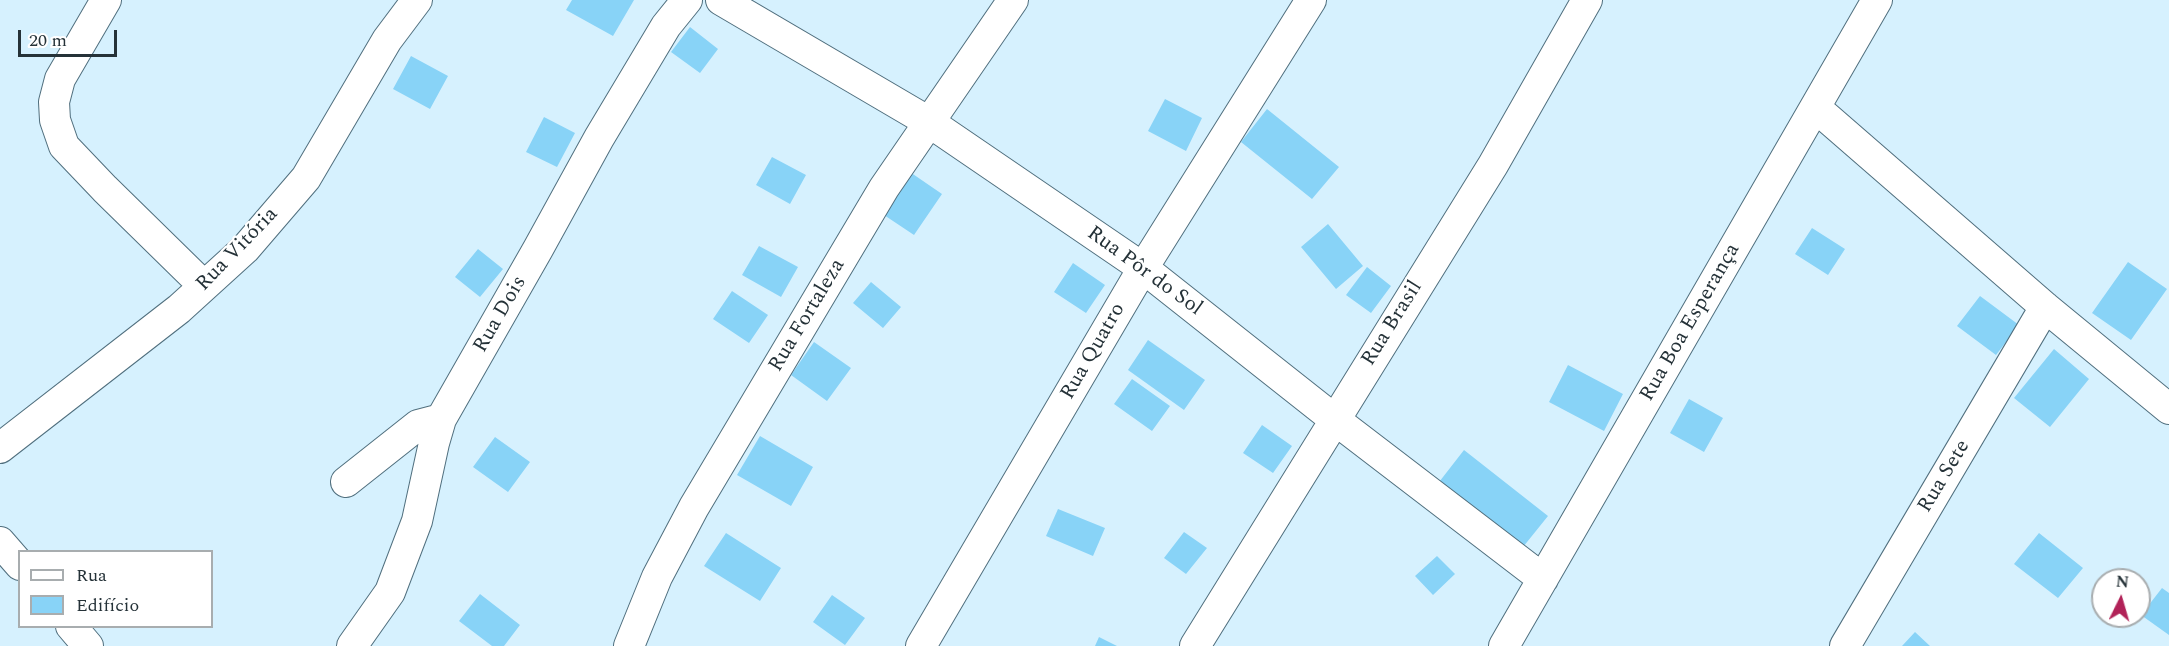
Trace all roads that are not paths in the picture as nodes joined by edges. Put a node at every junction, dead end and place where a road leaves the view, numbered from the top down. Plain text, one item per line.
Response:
1 (106, 0) edge
2 (417, 0) edge
3 (687, 0) edge
4 (721, 0) edge
5 (1012, 0) edge
6 (1311, 0) edge
7 (1587, 0) edge
8 (1877, 0) edge
9 (1816, 108) junction
10 (929, 122) junction
11 (1143, 268) junction
12 (204, 286) junction
13 (2045, 307) junction
14 (2169, 409) edge
15 (441, 419) junction
16 (1335, 419) junction
17 (0, 448) edge
18 (346, 482) dead end
19 (0, 542) edge
20 (18, 563) edge
21 (1543, 579) junction
22 (72, 628) edge
23 (87, 646) edge
24 (352, 646) edge
25 (628, 646) edge
26 (921, 646) edge
27 (1195, 646) edge
28 (1504, 646) edge
29 (1845, 646) edge

1 - 12 street
2 - 12 street, Rua Vitória
3 - 15 street, Rua Dois
4 - 10 street, Rua Pôr do Sol
5 - 10 street, Rua Fortaleza
6 - 11 street, Rua Quatro
7 - 16 street, Rua Brasil
8 - 9 street, Rua Boa Esperança
9 - 13 street
9 - 21 street, Rua Boa Esperança
10 - 11 street, Rua Pôr do Sol
10 - 25 street, Rua Fortaleza
11 - 16 street, Rua Pôr do Sol
11 - 26 street, Rua Quatro
12 - 17 street, Rua Vitória
13 - 14 street
13 - 29 street, Rua Sete
15 - 18 street
15 - 24 street, Rua Dois
16 - 21 street, Rua Pôr do Sol
16 - 27 street, Rua Brasil
19 - 20 street
21 - 28 street, Rua Boa Esperança
22 - 23 street

